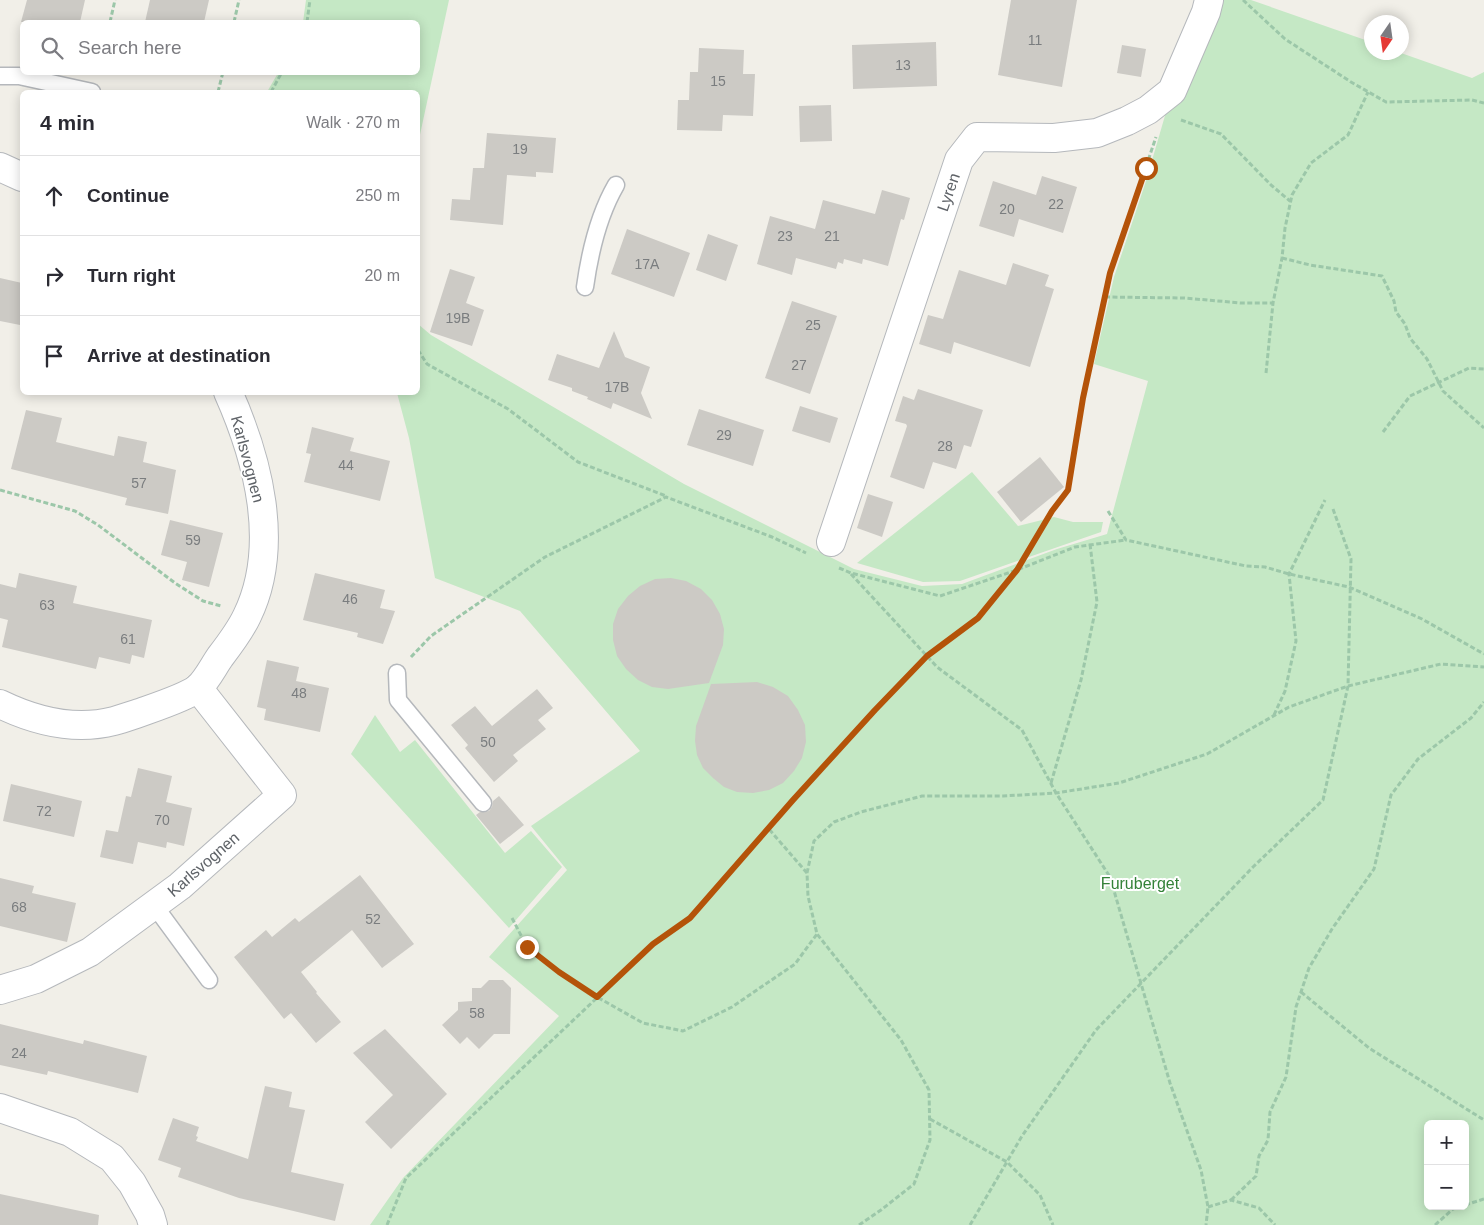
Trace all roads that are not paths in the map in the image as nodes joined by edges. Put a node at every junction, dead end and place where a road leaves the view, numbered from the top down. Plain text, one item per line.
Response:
1 (1209, 0) edge
2 (0, 79) edge
3 (83, 90) edge
4 (0, 167) edge
5 (20, 176) edge
6 (616, 185) dead end
7 (585, 287) dead end
8 (229, 395) edge
9 (824, 554) road end
10 (397, 672) road end
11 (198, 688) junction
12 (0, 704) edge
13 (484, 803) dead end
14 (154, 905) junction
15 (209, 980) dead end
16 (0, 990) edge
17 (0, 1108) edge
18 (153, 1225) edge

1 - 9 street, Lyren
2 - 3 lane
4 - 5 street
6 - 7 lane
8 - 11 street, Karlsvognen
10 - 13 lane
11 - 12 street, Karlsvognen
11 - 14 street, Karlsvognen
14 - 15 lane
14 - 16 street, Karlsvognen
17 - 18 street

